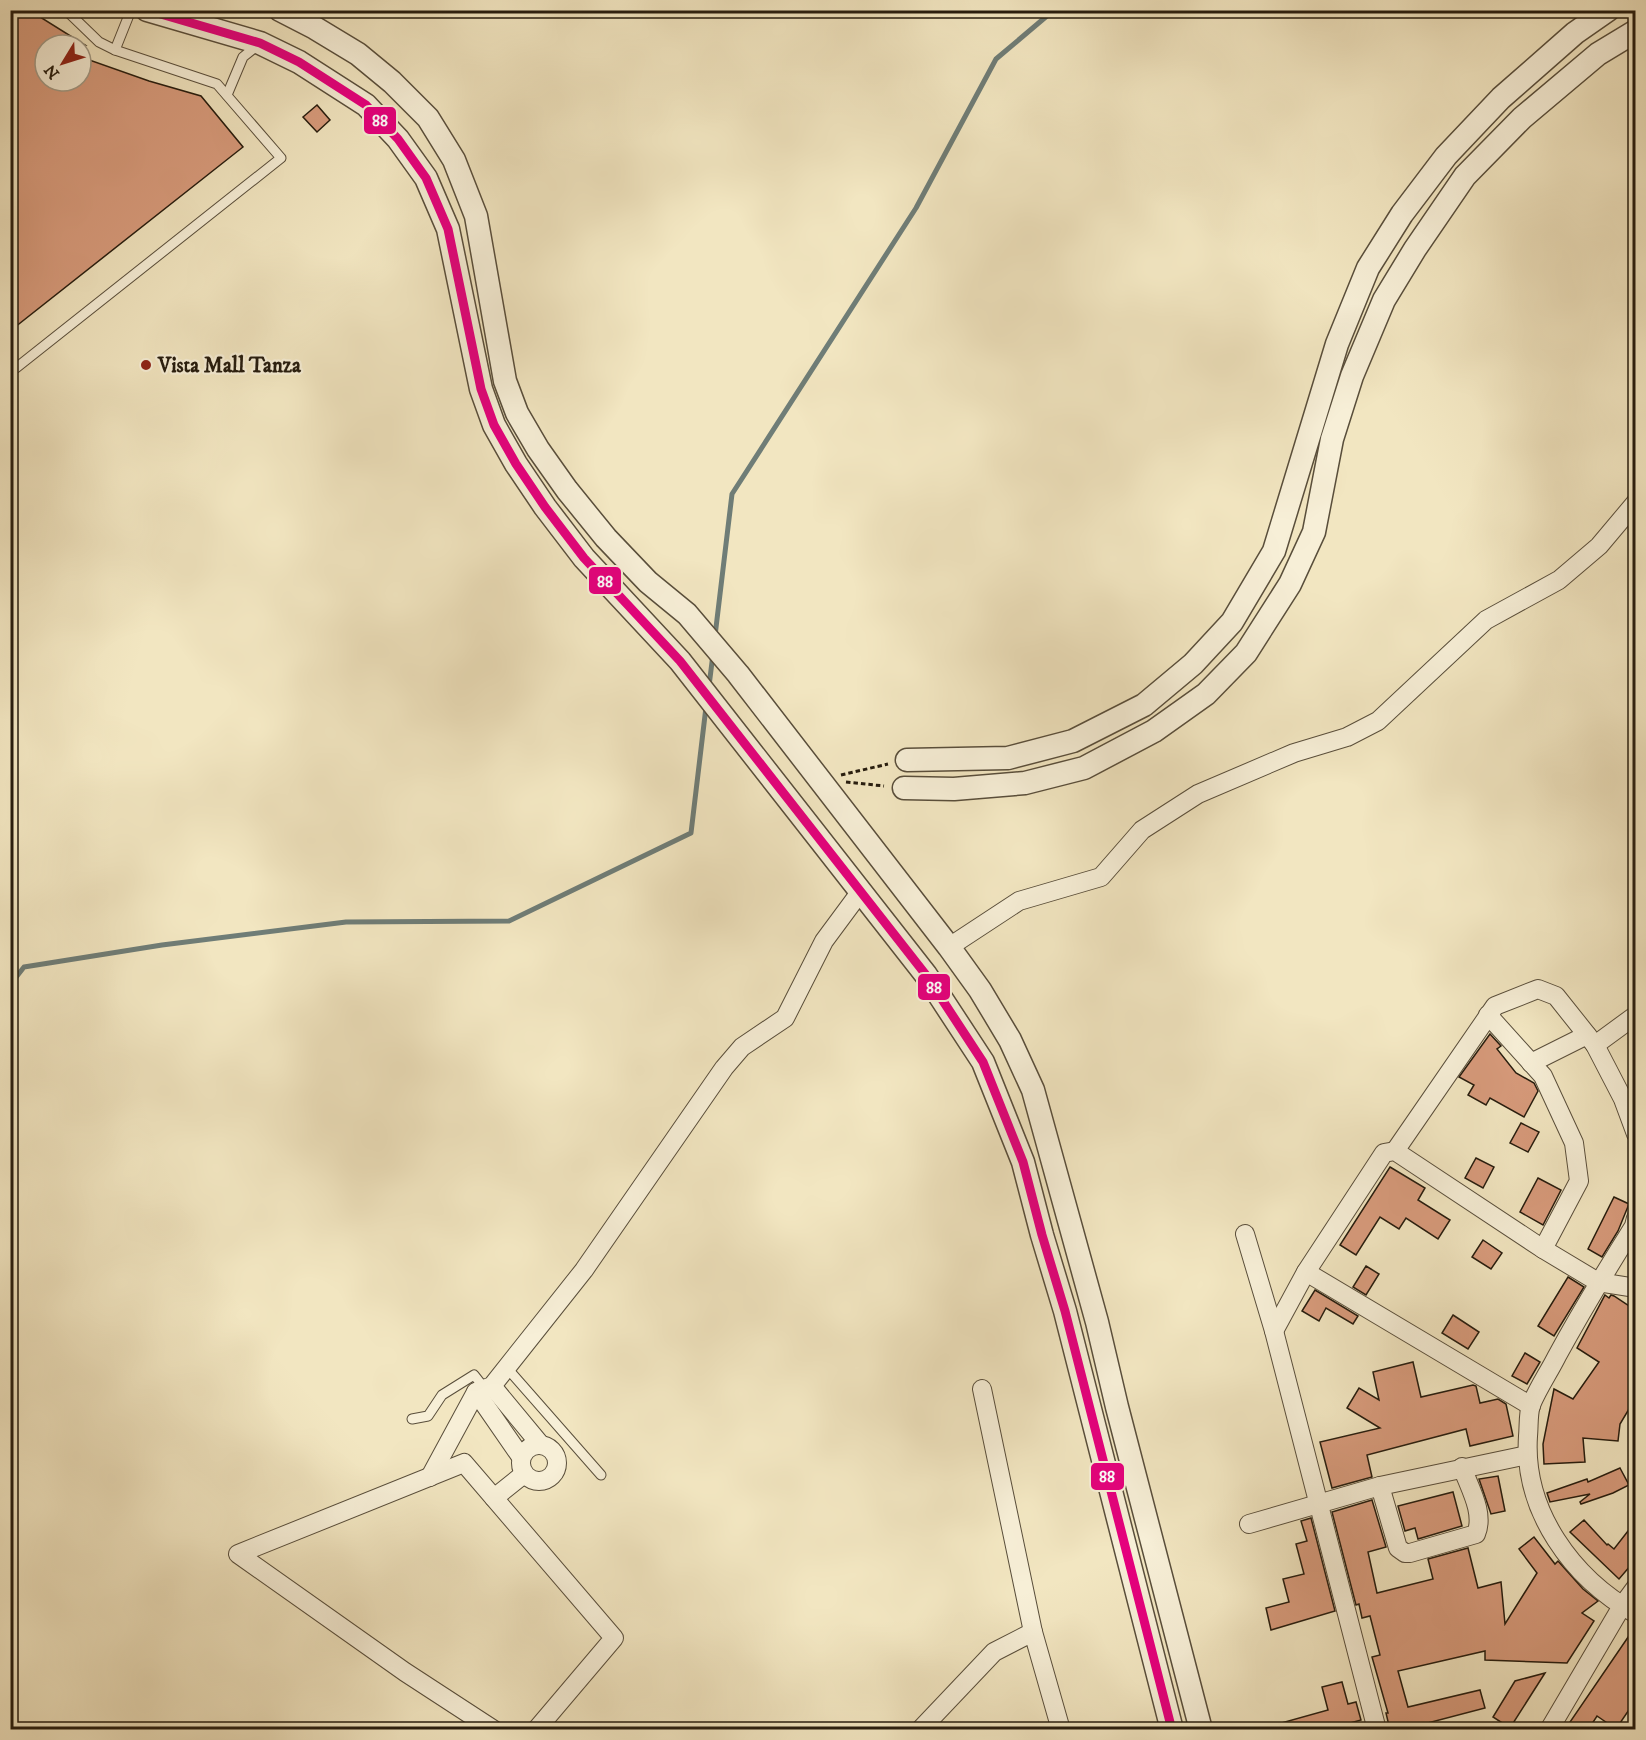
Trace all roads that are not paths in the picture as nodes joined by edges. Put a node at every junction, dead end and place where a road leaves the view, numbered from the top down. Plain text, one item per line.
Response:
1 (63, 10) edge
2 (131, 10) edge
3 (147, 10) edge
4 (280, 10) edge
5 (1608, 10) edge
6 (1635, 31) edge
7 (260, 43) junction
8 (115, 50) junction
9 (227, 95) junction
10 (487, 280) junction
11 (460, 286) junction
12 (10, 361) edge
13 (1635, 502) edge
14 (907, 760) road end
15 (904, 788) road end
16 (861, 891) junction
17 (949, 947) junction
18 (1488, 1015) junction
19 (1635, 1016) edge
20 (1591, 1040) junction
21 (1531, 1063) junction
22 (1629, 1095) edge
23 (1635, 1134) edge
24 (1395, 1151) junction
25 (1635, 1218) edge
26 (1245, 1234) dead end
27 (1543, 1249) junction
28 (1306, 1272) junction
29 (1598, 1282) junction
30 (1635, 1287) edge
31 (1274, 1331) junction
32 (507, 1368) junction
33 (484, 1389) junction
34 (982, 1389) dead end
35 (1531, 1406) junction
36 (412, 1419) dead end
37 (540, 1444) junction
38 (1527, 1455) junction
39 (523, 1466) junction
40 (1462, 1467) junction
41 (601, 1475) dead end
42 (430, 1477) junction
43 (1380, 1486) junction
44 (494, 1498) junction
45 (1318, 1502) junction
46 (1249, 1524) dead end
47 (1635, 1587) edge
48 (1629, 1610) edge
49 (1033, 1632) junction
50 (494, 1730) edge
51 (536, 1730) edge
52 (920, 1730) edge
53 (1061, 1730) edge
54 (1172, 1730) edge
55 (1201, 1730) edge
56 (1377, 1730) edge
57 (1549, 1730) edge

1 - 8 lane
2 - 8 lane
3 - 7 street
4 - 10 street
5 - 14 street
6 - 15 street
7 - 9 lane
7 - 11 street
8 - 9 lane
9 - 12 lane
10 - 11 street
10 - 17 street
11 - 16 street
13 - 17 street
16 - 32 street
16 - 54 street
17 - 55 street
18 - 20 street
18 - 21 street
18 - 24 street
19 - 20 street
20 - 21 street
20 - 22 street
21 - 27 street
22 - 23 street
24 - 27 street
24 - 28 street
25 - 29 street
26 - 31 street
27 - 29 street
28 - 31 street
28 - 35 street
29 - 30 street
29 - 35 street
31 - 45 street
32 - 33 street
32 - 41 lane
33 - 36 lane
33 - 37 street
33 - 39 street
33 - 42 street
34 - 49 street
35 - 38 street
37 - 39 street
37 - 39 street
38 - 40 street
38 - 48 street
39 - 44 street
40 - 43 street
40 - 43 street
42 - 44 street
42 - 50 street
43 - 45 street
44 - 51 street
45 - 46 street
45 - 56 street
47 - 48 street
48 - 57 street
49 - 52 street
49 - 53 street

